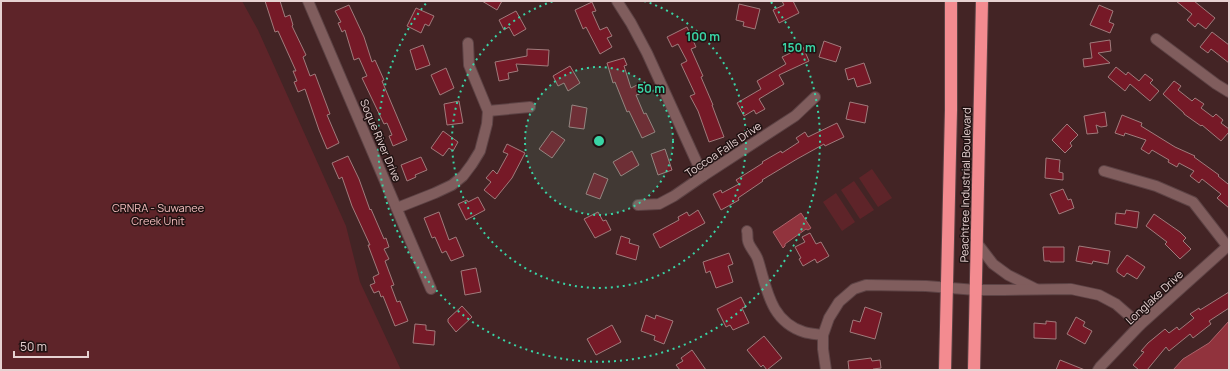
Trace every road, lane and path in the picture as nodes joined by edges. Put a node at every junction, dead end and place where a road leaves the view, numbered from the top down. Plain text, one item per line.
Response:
1 (308, 1) edge
2 (617, 1) edge
3 (951, 1) edge
4 (982, 1) edge
5 (1156, 39) dead end
6 (468, 43) dead end
7 (1229, 92) edge
8 (815, 97) dead end
9 (530, 107) dead end
10 (488, 111) junction
11 (1104, 171) dead end
12 (703, 176) junction
13 (638, 205) dead end
14 (397, 208) junction
15 (748, 231) dead end
16 (977, 243) junction
17 (1228, 246) edge
18 (947, 288) junction
19 (431, 289) dead end
20 (976, 290) junction
21 (1038, 290) junction
22 (1140, 325) junction
23 (823, 335) junction
24 (826, 370) edge
25 (945, 370) edge
26 (974, 370) edge
27 (1098, 370) edge

1 - 14 street, Soque River Drive
2 - 12 street
3 - 18 highway, Peachtree Industrial Boulevard
4 - 16 highway, Peachtree Industrial Boulevard
5 - 7 street
6 - 10 street
8 - 12 street, Toccoa Falls Drive
9 - 10 street
10 - 14 street
11 - 17 street
12 - 13 street, Toccoa Falls Drive
14 - 19 street, Soque River Drive
15 - 23 street
16 - 20 highway, Peachtree Industrial Boulevard
16 - 21 street
17 - 22 street, Longlake Drive
18 - 20 street
18 - 23 street
18 - 25 highway, Peachtree Industrial Boulevard
20 - 21 street
20 - 26 highway, Peachtree Industrial Boulevard
21 - 22 street
22 - 27 street, Longlake Drive
23 - 24 street

